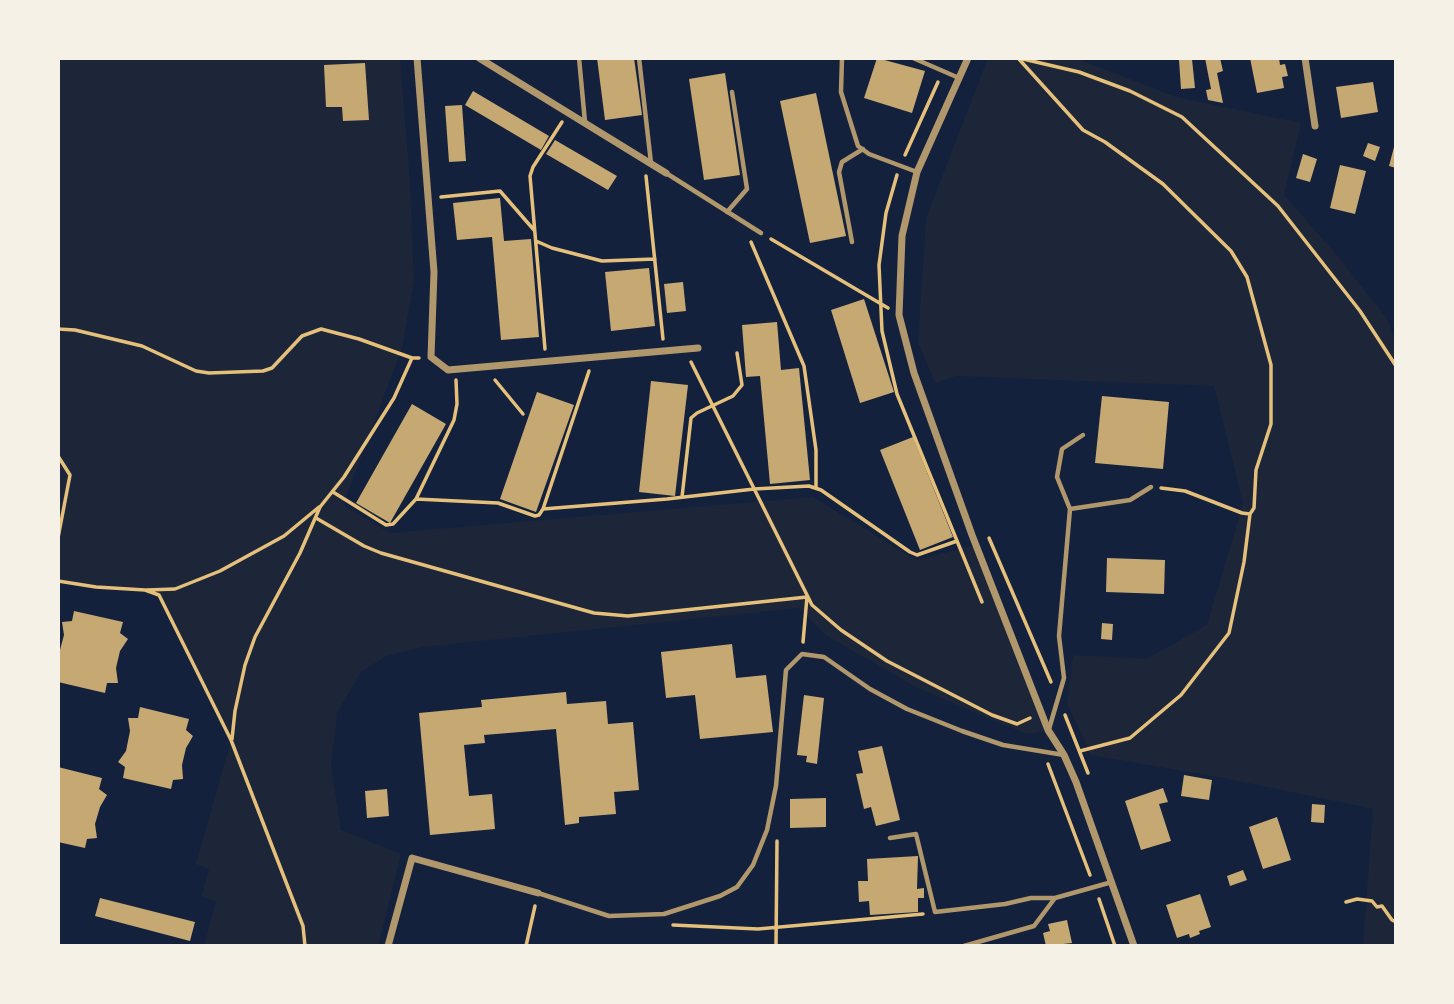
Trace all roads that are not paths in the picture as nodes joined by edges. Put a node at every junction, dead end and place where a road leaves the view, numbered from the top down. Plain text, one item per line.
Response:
1 (417, 58) edge
2 (480, 58) edge
3 (579, 58) edge
4 (639, 58) edge
5 (842, 58) edge
6 (912, 58) edge
7 (968, 58) edge
8 (1305, 58) edge
9 (960, 78) junction
10 (732, 92) dead end
11 (584, 122) junction
12 (1315, 126) dead end
13 (863, 149) junction
14 (648, 162) junction
15 (916, 172) junction
16 (666, 173) joint
17 (727, 212) junction
18 (761, 233) road end
19 (852, 242) dead end
20 (698, 348) dead end
21 (1083, 435) dead end
22 (1152, 487) road end
23 (1069, 509) junction
24 (1048, 730) junction
25 (1064, 755) junction
26 (890, 838) dead end
27 (1113, 881) junction
28 (538, 893) joint
29 (1055, 898) junction
30 (388, 946) edge
31 (964, 946) edge
32 (1133, 946) edge

1 - 20 street
2 - 11 street
3 - 11 lane
4 - 14 lane
5 - 13 lane
6 - 9 lane
7 - 9 street
8 - 12 street
9 - 15 street
10 - 17 lane
11 - 14 street
13 - 15 lane
13 - 19 lane
14 - 16 street
15 - 24 street
16 - 17 lane
17 - 18 lane
21 - 23 lane
22 - 23 lane
23 - 24 lane
24 - 25 street
25 - 27 street
25 - 28 lane
26 - 29 lane
27 - 29 lane
27 - 32 street
28 - 30 street
29 - 31 lane

